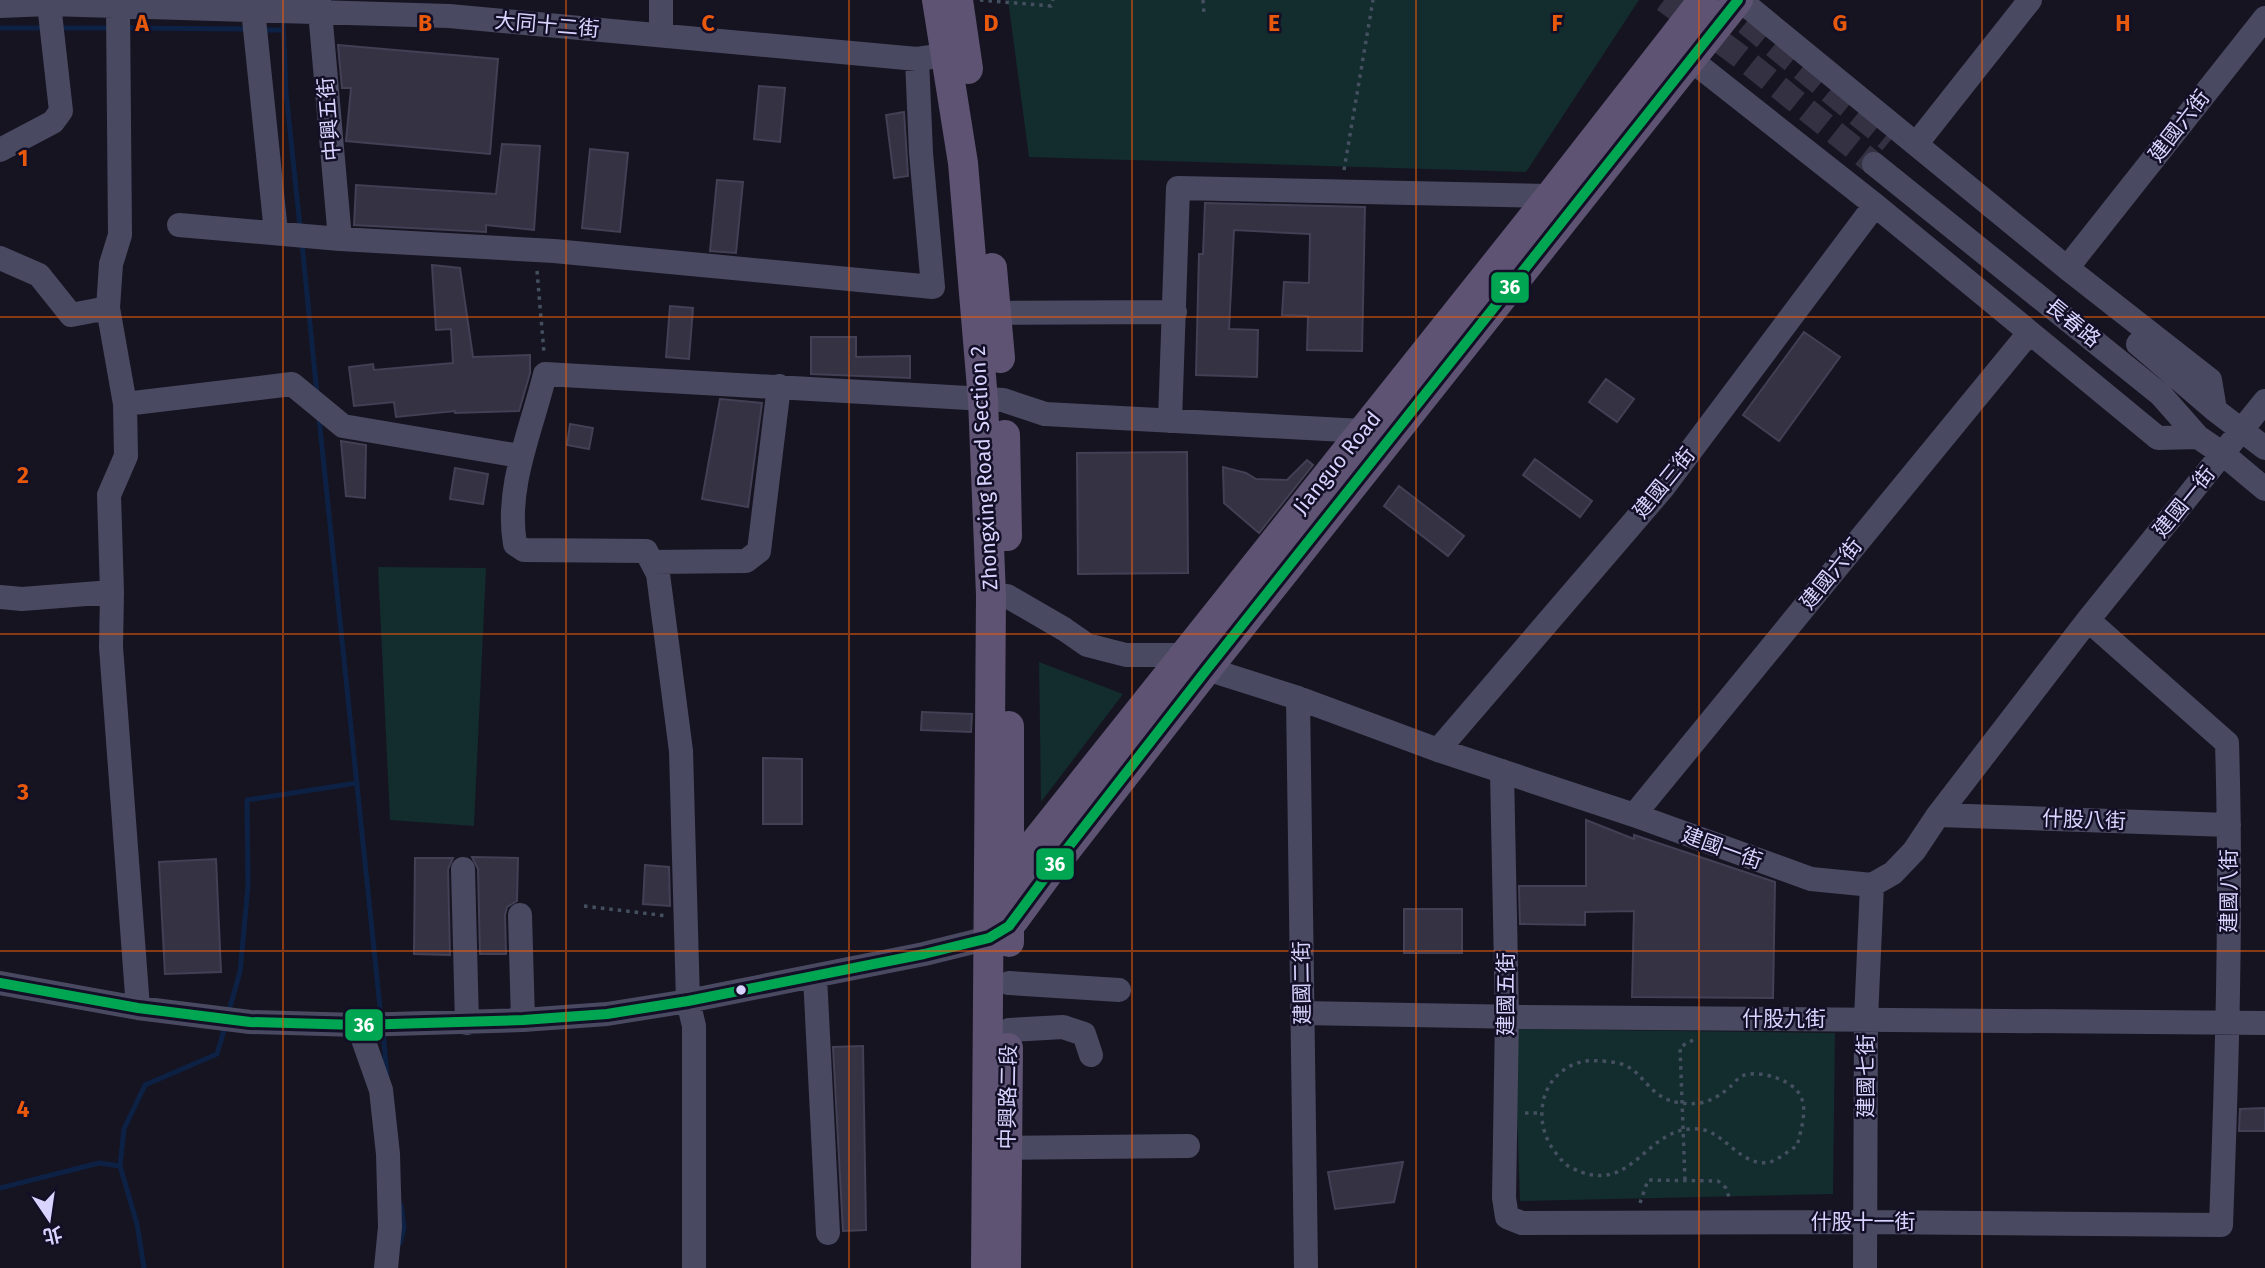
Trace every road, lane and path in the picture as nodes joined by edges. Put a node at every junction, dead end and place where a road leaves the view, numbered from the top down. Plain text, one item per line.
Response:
1 (661, 0) edge
2 (937, 0) edge
3 (958, 0) edge
4 (974, 0) edge
5 (1053, 0) edge
6 (1203, 0) edge
7 (1373, 0) edge
8 (1731, 0) edge
9 (1739, 0) edge
10 (2030, 0) edge
11 (1699, 2) edge
12 (49, 4) junction
13 (0, 6) edge
14 (252, 6) edge
15 (118, 8) junction
16 (319, 8) edge
17 (449, 8) edge
18 (1204, 14) dead end
19 (2265, 18) edge
20 (661, 34) junction
21 (943, 57) junction
22 (1690, 60) junction
23 (1890, 141) tunnel mouth
24 (1917, 143) junction
25 (0, 150) edge
26 (1874, 164) tunnel mouth
27 (1340, 190) junction
28 (1550, 196) junction
29 (1875, 205) junction
30 (179, 226) dead end
31 (284, 233) junction
32 (334, 238) junction
33 (0, 258) edge
34 (2067, 268) junction
35 (537, 271) dead end
36 (108, 307) junction
37 (1175, 312) junction
38 (986, 313) junction
39 (2029, 332) junction
40 (545, 374) junction
41 (779, 386) junction
42 (993, 400) junction
43 (2265, 401) edge
44 (125, 404) junction
45 (2215, 410) junction
46 (1170, 421) junction
47 (2242, 429) junction
48 (1363, 431) junction
49 (2198, 437) junction
50 (2265, 448) edge
51 (2223, 454) junction
52 (520, 456) junction
53 (2265, 489) edge
54 (652, 562) junction
55 (112, 592) junction
56 (999, 596) junction
57 (0, 597) edge
58 (2088, 620) junction
59 (1195, 662) junction
60 (1298, 698) junction
61 (1438, 750) junction
62 (1502, 771) junction
63 (1634, 815) junction
64 (1938, 815) junction
65 (2229, 825) junction
66 (463, 869) dead end
67 (1871, 885) junction
68 (1009, 897) junction
69 (584, 906) dead end
70 (520, 915) dead end
71 (686, 918) junction
72 (999, 932) junction
73 (815, 976) junction
74 (0, 982) edge
75 (1009, 983) junction
76 (1119, 990) dead end
77 (688, 1001) junction
78 (138, 1007) junction
79 (1302, 1013) junction
80 (1507, 1017) junction
81 (1866, 1019) junction
82 (523, 1020) junction
83 (2229, 1022) junction
84 (467, 1023) junction
85 (2265, 1023) edge
86 (358, 1026) junction
87 (1009, 1030) junction
88 (1680, 1047) dead end
89 (1091, 1055) dead end
90 (1682, 1103) junction
91 (1683, 1130) junction
92 (1188, 1146) dead end
93 (996, 1149) junction
94 (1685, 1180) junction
95 (1507, 1217) joint
96 (1866, 1222) junction
97 (1636, 1223) junction
98 (1737, 1223) junction
99 (2221, 1225) joint
100 (828, 1233) dead end
101 (386, 1268) edge
102 (694, 1268) edge
103 (986, 1268) edge
104 (1006, 1268) edge
105 (1306, 1268) edge
106 (1865, 1268) edge

1 - 20 street
2 - 21 main road, Zhongxing Road Section 2
3 - 21 main road, Zhongxing Road Section 2
4 - 5 path
6 - 18 path
7 - 27 path
8 - 11 street
9 - 22 main road, Jianguo Road
9 - 24 street
10 - 24 street
11 - 22 street
11 - 28 main road, Jianguo Road
12 - 13 street, 大同十二街
12 - 15 street, 大同十二街
12 - 25 street
14 - 15 street, 大同十二街
14 - 16 street, 大同十二街
14 - 31 street
15 - 36 street
16 - 17 street, 大同十二街
16 - 32 street, 中興五街
17 - 20 street, 大同十二街
19 - 34 street, 建國六街
20 - 21 street, 大同十二街
21 - 32 street
21 - 38 main road, Zhongxing Road Section 2
22 - 29 street
22 - 59 main road, Jianguo Road
23 - 45 street, 長春路
24 - 34 street
26 - 49 street, 長春路
27 - 28 street
27 - 37 street
28 - 48 main road, Jianguo Road
29 - 39 street
29 - 61 street, 建國三街
30 - 31 street
31 - 32 street
33 - 36 street
34 - 45 street
35 - 40 path
36 - 44 street
37 - 38 street
37 - 46 street
38 - 42 main road, Zhongxing Road Section 2
39 - 49 street
39 - 63 street, 建國六街
40 - 41 street
40 - 52 street
41 - 42 street
41 - 54 street
42 - 46 street
42 - 56 main road, Zhongxing Road Section 2
43 - 47 street, 建國一街
44 - 52 street
44 - 55 street
45 - 47 street, 長春路
46 - 48 street
47 - 50 street, 長春路
47 - 51 street, 建國一街
48 - 59 main road, Jianguo Road
49 - 51 street, 長春路
51 - 53 street, 長春路
51 - 58 street, 建國一街
52 - 54 street
54 - 71 street
55 - 57 street
55 - 78 street
56 - 59 street, 建國一街
56 - 68 main road, Zhongxing Road Section 2
56 - 72 main road, Zhongxing Road Section 2
58 - 64 street, 建國一街
58 - 65 street, 建國八街
59 - 60 street, 建國一街
59 - 68 main road, Jianguo Road
59 - 72 main road, Jianguo Road
60 - 61 street, 建國一街
60 - 79 street, 建國二街
61 - 62 street, 建國一街
62 - 63 street, 建國一街
62 - 80 street, 建國五街
63 - 67 street, 建國一街
64 - 65 street, 什股八街
64 - 67 street, 建國一街
65 - 83 street, 建國八街
66 - 84 street
67 - 81 street, 建國七街
68 - 72 main road, Jianguo Road
69 - 71 path
70 - 82 street
71 - 77 street
72 - 73 street
72 - 75 main road, 中興路二段
72 - 93 main road, 中興路二段
73 - 77 street
73 - 100 street
74 - 78 street
75 - 76 street
75 - 87 main road, 中興路二段
77 - 82 street
77 - 102 street
78 - 86 street
79 - 80 street, 什股九街
79 - 105 street, 建國二街
80 - 81 street, 什股九街
80 - 95 street, 建國五街
81 - 83 street, 什股九街
81 - 96 street, 建國七街
82 - 84 street
83 - 85 street, 什股九街
83 - 99 street, 建國八街
84 - 86 street
86 - 101 street
87 - 89 street
87 - 93 main road, 中興路二段
88 - 90 path
90 - 91 path
90 - 91 path
90 - 91 path
91 - 94 path
92 - 93 street
93 - 103 main road, 中興路二段
93 - 104 main road, 中興路二段
94 - 97 path
94 - 98 path
95 - 97 street, 什股十一街
96 - 98 street, 什股十一街
96 - 99 street, 什股十一街
96 - 106 street, 建國七街
97 - 98 street, 什股十一街

